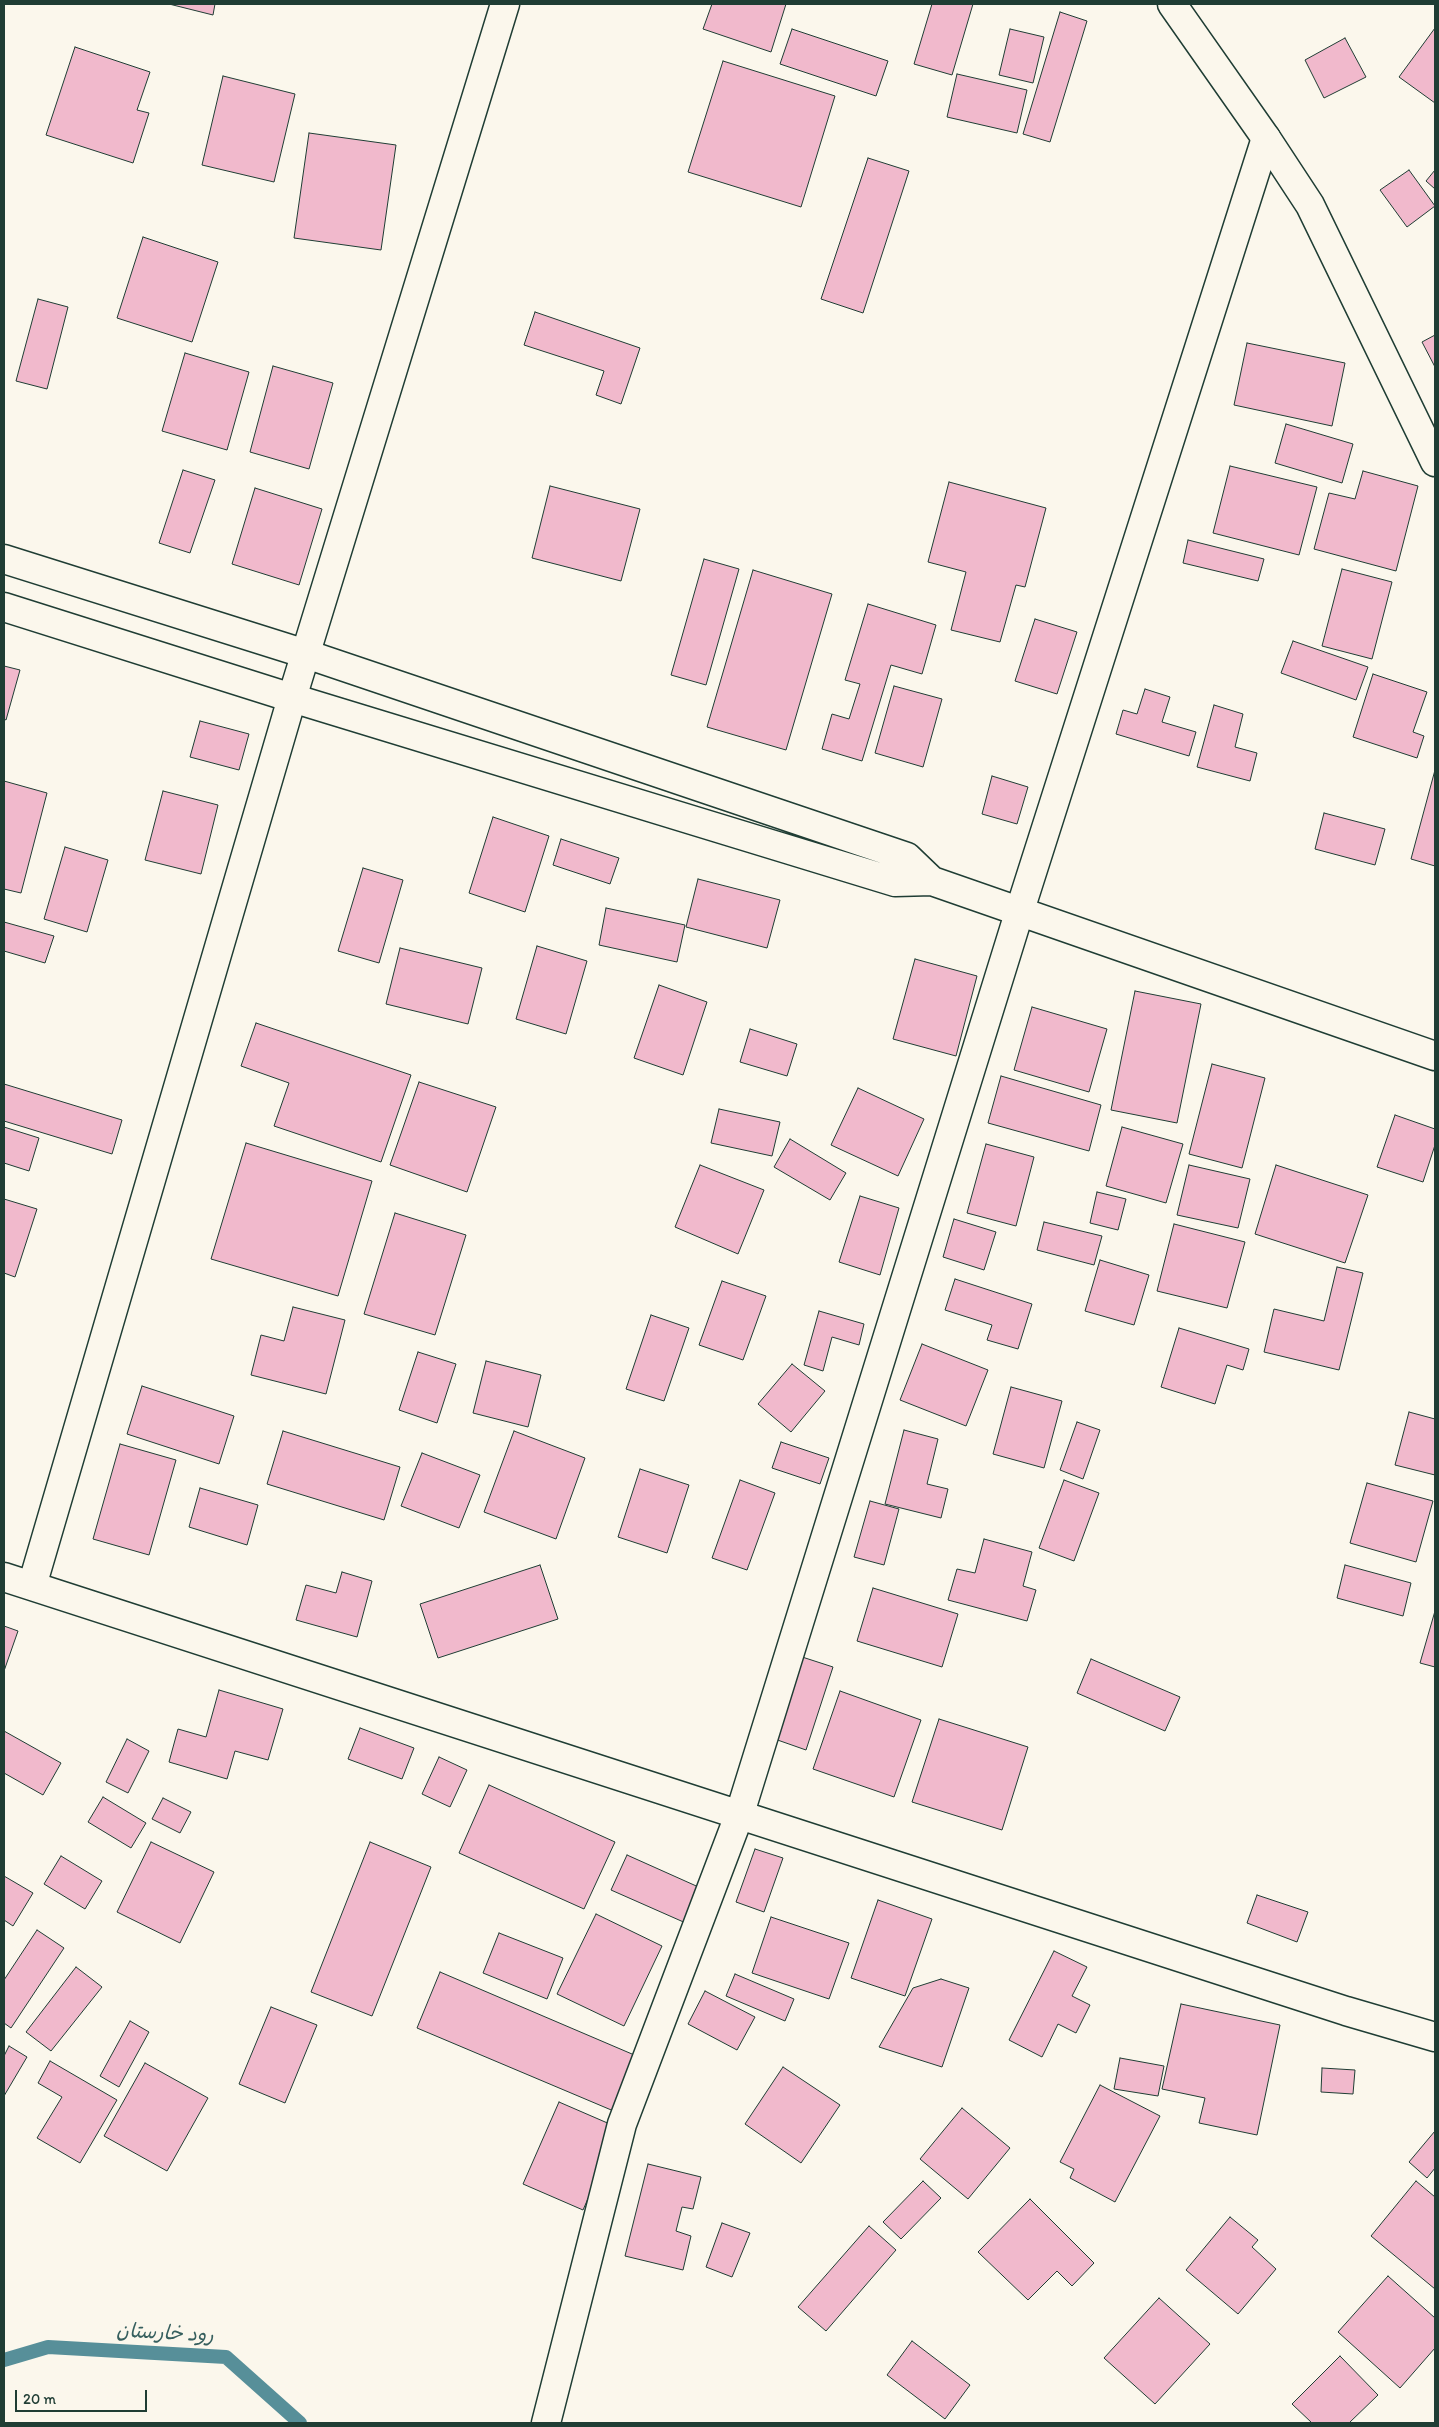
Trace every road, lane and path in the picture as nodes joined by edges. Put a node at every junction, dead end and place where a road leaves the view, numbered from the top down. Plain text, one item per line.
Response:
1 (505, 4) edge
2 (1172, 4) edge
3 (1266, 138) junction
4 (1435, 462) edge
5 (4, 559) edge
6 (4, 606) edge
7 (306, 654) junction
8 (292, 698) junction
9 (932, 880) junction
10 (1020, 910) junction
11 (1435, 1056) edge
12 (4, 1577) edge
13 (32, 1586) junction
14 (740, 1813) junction
15 (1435, 2037) edge
16 (546, 2423) edge

1 - 7 street
2 - 3 street
3 - 4 street
3 - 10 street
5 - 7 street
6 - 8 street
7 - 8 street
7 - 9 street
8 - 9 street
8 - 13 street
9 - 10 street
10 - 11 street
10 - 14 street
12 - 13 street
13 - 14 street
14 - 15 street
14 - 16 street

